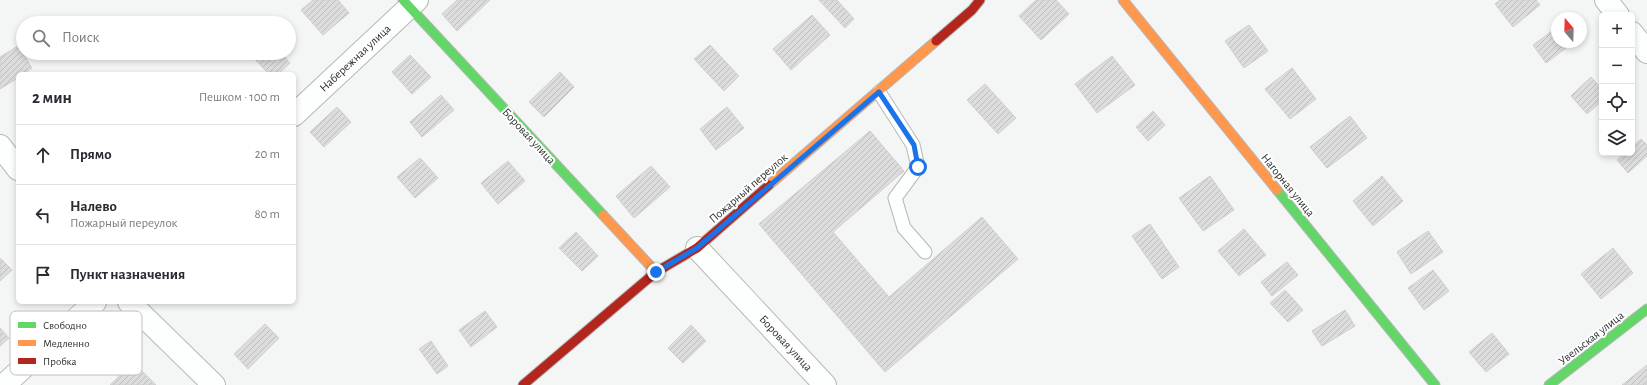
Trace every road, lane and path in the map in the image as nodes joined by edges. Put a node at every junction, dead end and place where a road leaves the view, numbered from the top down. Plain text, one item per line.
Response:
1 (1123, 0) edge
2 (1606, 0) edge
3 (409, 2) edge
4 (974, 3) edge
5 (1616, 12) edge
6 (1635, 37) edge
7 (1647, 52) edge
8 (879, 92) junction
9 (296, 113) edge
10 (0, 146) edge
11 (16, 166) edge
12 (697, 248) junction
13 (925, 252) dead end
14 (656, 272) junction
15 (93, 304) edge
16 (131, 304) edge
17 (1647, 309) edge
18 (85, 311) edge
19 (138, 311) edge
20 (142, 315) edge
21 (15, 375) edge
22 (526, 382) edge
23 (4, 385) edge
24 (214, 385) edge
25 (511, 385) edge
26 (825, 385) edge
27 (1435, 385) edge
28 (1549, 385) edge

1 - 27 street, Нагорная улица
2 - 5 street
3 - 9 street, Набережная улица
3 - 14 street, Боровая улица
4 - 8 street, Пожарный переулок
6 - 7 street
8 - 12 street, Пожарный переулок
8 - 13 lane
10 - 11 street
12 - 14 street, Пожарный переулок
12 - 26 street, Боровая улица
14 - 22 street, Пожарный переулок
15 - 18 street
16 - 19 street
17 - 28 street, Увельская улица
20 - 24 street
21 - 23 street
22 - 25 lane

